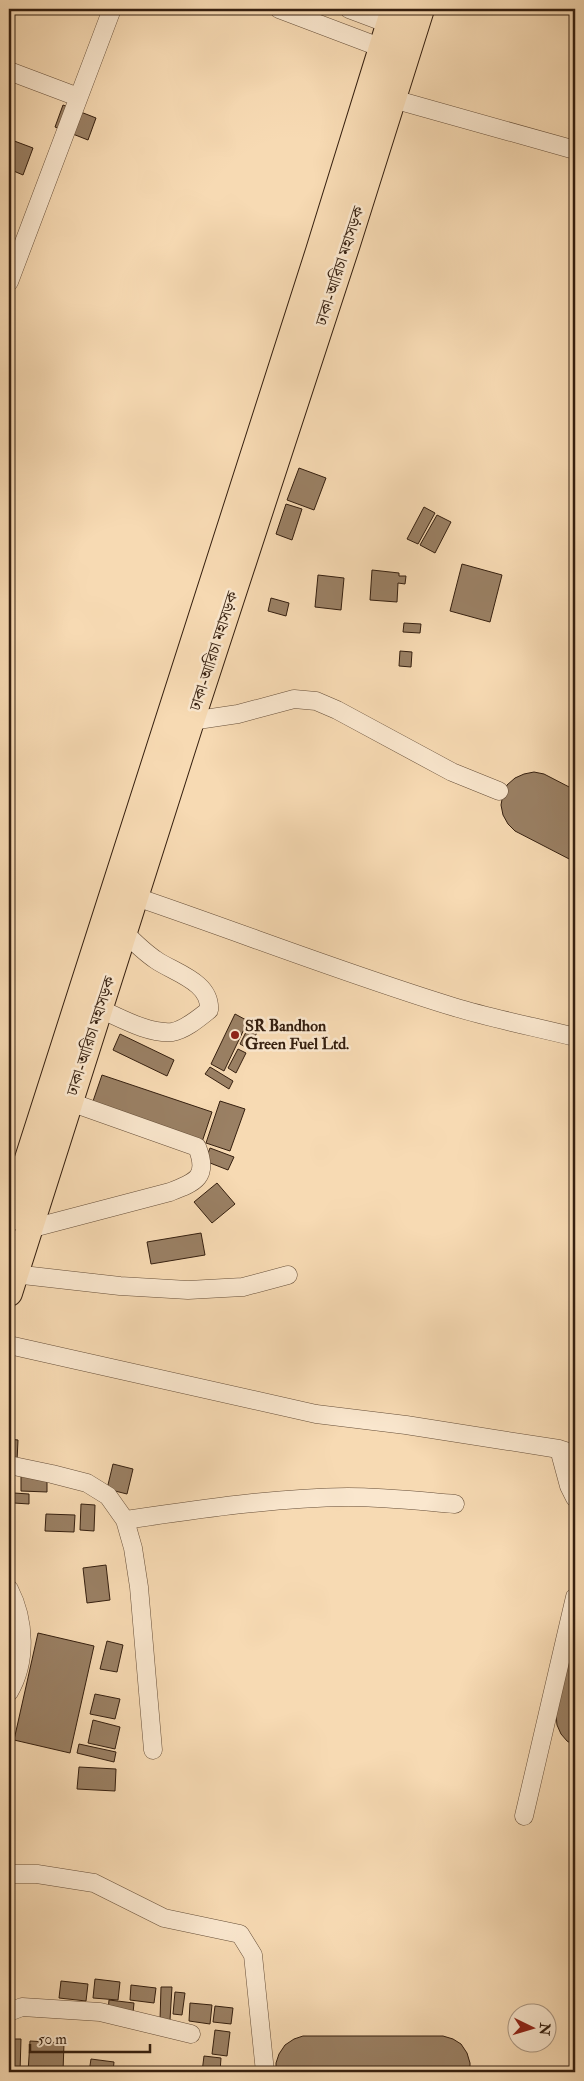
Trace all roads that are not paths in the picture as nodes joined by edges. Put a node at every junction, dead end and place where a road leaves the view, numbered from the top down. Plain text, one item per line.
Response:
1 (112, 9) edge
2 (279, 9) edge
3 (349, 9) edge
4 (421, 9) edge
5 (388, 27) edge
6 (9, 71) edge
7 (78, 98) junction
8 (393, 99) junction
9 (575, 150) edge
10 (9, 282) edge
11 (191, 721) junction
12 (499, 791) dead end
13 (136, 896) junction
14 (124, 932) junction
15 (100, 1009) junction
16 (575, 1037) edge
17 (70, 1102) junction
18 (19, 1224) edge
19 (288, 1275) dead end
20 (12, 1283) edge
21 (9, 1345) edge
22 (567, 1451) edge
23 (9, 1465) edge
24 (575, 1498) edge
25 (455, 1504) dead end
26 (125, 1520) junction
27 (9, 1589) edge
28 (575, 1597) edge
29 (9, 1692) edge
30 (153, 1750) dead end
31 (524, 1816) dead end
32 (9, 1874) edge
33 (9, 2012) edge
34 (192, 2034) dead end
35 (265, 2072) edge

1 - 7 street
2 - 5 street
3 - 5 street
4 - 8 highway, ঢাকা-আরিচা মহাসড়ক
5 - 18 highway, ঢাকা-আরিচা মহাসড়ক
6 - 7 street
7 - 10 street
8 - 9 street
8 - 11 highway, ঢাকা-আরিচা মহাসড়ক
11 - 12 street
11 - 13 highway, ঢাকা-আরিচা মহাসড়ক
13 - 14 highway, ঢাকা-আরিচা মহাসড়ক
13 - 16 street
14 - 15 highway, ঢাকা-আরিচা মহাসড়ক
14 - 15 street
15 - 17 highway, ঢাকা-আরিচা মহাসড়ক
17 - 18 highway, ঢাকা-আরিচা মহাসড়ক
17 - 18 street
18 - 20 highway, ঢাকা-আরিচা মহাসড়ক
19 - 20 street
21 - 22 street
22 - 24 street
23 - 26 street
25 - 26 street
26 - 30 street
27 - 29 street
28 - 31 street
32 - 35 street
33 - 34 street

